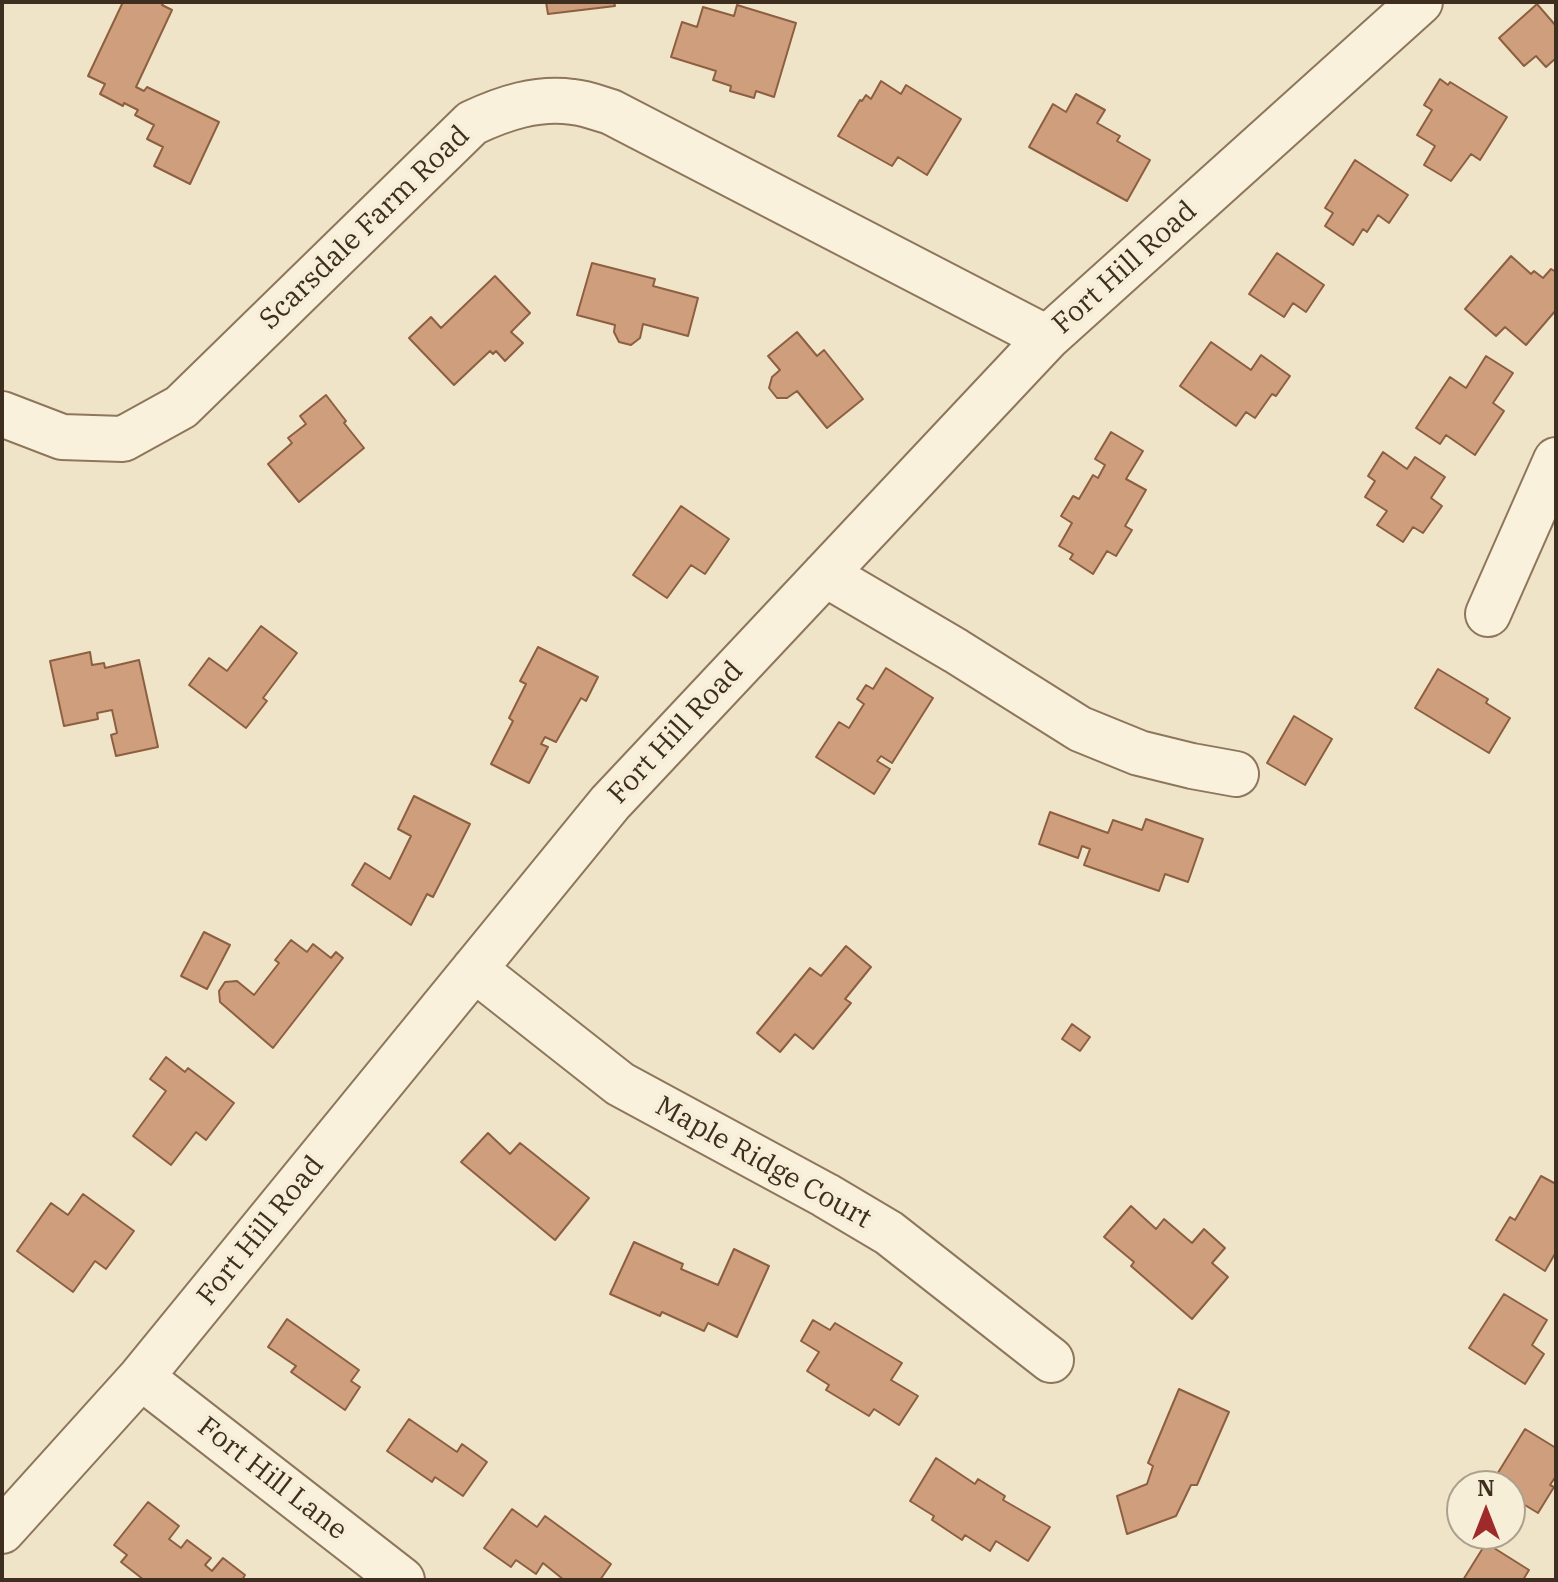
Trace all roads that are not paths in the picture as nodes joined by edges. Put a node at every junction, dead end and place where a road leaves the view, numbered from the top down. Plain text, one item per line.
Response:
1 (1420, 2) edge
2 (1047, 338) junction
3 (2, 414) edge
4 (1556, 460) edge
5 (825, 574) junction
6 (1488, 614) dead end
7 (1236, 774) dead end
8 (474, 969) junction
9 (1051, 1360) dead end
10 (141, 1377) junction
11 (2, 1531) edge
12 (402, 1580) edge

1 - 2 street, Fort Hill Road
2 - 3 street, Scarsdale Farm Road
2 - 5 street, Fort Hill Road
4 - 6 street
5 - 7 street
5 - 8 street, Fort Hill Road
8 - 9 street, Maple Ridge Court
8 - 10 street, Fort Hill Road
10 - 11 street, Fort Hill Road
10 - 12 street, Fort Hill Lane

